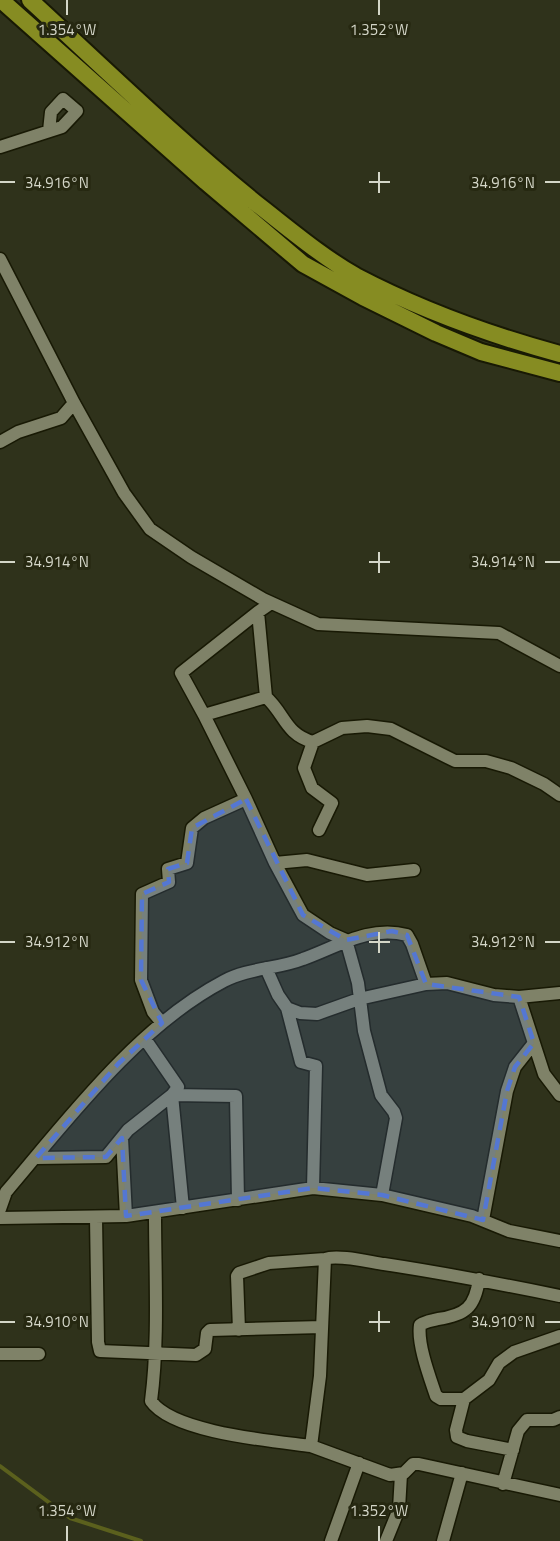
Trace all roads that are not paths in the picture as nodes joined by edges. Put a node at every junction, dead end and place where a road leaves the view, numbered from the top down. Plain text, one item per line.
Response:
1 (1, 0) edge
2 (30, 0) edge
3 (49, 131) dead end
4 (0, 147) edge
5 (0, 259) edge
6 (560, 354) edge
7 (560, 373) edge
8 (74, 403) junction
9 (0, 442) edge
10 (271, 603) junction
11 (258, 612) junction
12 (560, 666) edge
13 (266, 697) junction
14 (204, 715) junction
15 (313, 742) junction
16 (560, 795) edge
17 (246, 799) junction
18 (319, 830) dead end
19 (275, 863) junction
20 (414, 870) dead end
21 (346, 940) junction
22 (266, 969) junction
23 (426, 984) junction
24 (560, 993) edge
25 (519, 997) junction
26 (359, 999) junction
27 (286, 1008) junction
28 (162, 1023) junction
29 (145, 1039) junction
30 (534, 1042) junction
31 (172, 1095) junction
32 (560, 1095) edge
33 (122, 1138) junction
34 (36, 1158) junction
35 (313, 1188) junction
36 (382, 1195) junction
37 (238, 1200) junction
38 (183, 1208) junction
39 (0, 1209) edge
40 (155, 1213) junction
41 (126, 1216) junction
42 (0, 1218) edge
43 (96, 1218) junction
44 (483, 1220) junction
45 (560, 1241) edge
46 (325, 1260) junction
47 (479, 1279) junction
48 (560, 1296) edge
49 (322, 1327) junction
50 (239, 1330) junction
51 (560, 1336) edge
52 (155, 1353) junction
53 (0, 1354) edge
54 (39, 1354) dead end
55 (464, 1399) junction
56 (560, 1417) edge
57 (311, 1446) junction
58 (513, 1450) junction
59 (359, 1463) junction
60 (462, 1473) junction
61 (401, 1474) junction
62 (503, 1484) junction
63 (560, 1495) edge
64 (331, 1541) edge
65 (386, 1541) edge
66 (443, 1541) edge

1 - 7 highway
2 - 6 highway
3 - 4 street
5 - 8 street
8 - 9 street
8 - 10 street
10 - 11 street
10 - 12 street
11 - 13 street
11 - 14 street
13 - 14 street
13 - 15 street
14 - 17 street
15 - 16 street
15 - 18 street
17 - 19 street
17 - 28 street
19 - 20 street
19 - 21 street
21 - 22 street
21 - 23 street
21 - 26 street
22 - 27 street
22 - 28 street
23 - 25 street
23 - 26 street
24 - 25 street
25 - 30 street
26 - 27 street
26 - 36 street
27 - 35 street
28 - 29 street
29 - 31 street
29 - 34 street
30 - 32 street
30 - 44 street
31 - 33 street
31 - 37 street
31 - 38 street
33 - 34 street
33 - 41 street
34 - 39 street
35 - 36 street
35 - 37 street
36 - 44 street
37 - 38 street
38 - 40 street
40 - 41 street
40 - 52 street
41 - 43 street
42 - 43 street
43 - 52 street
44 - 45 street
46 - 47 street
46 - 49 street
46 - 50 street
47 - 48 street
47 - 55 street
49 - 50 street
49 - 57 street
50 - 52 street
51 - 55 street
52 - 57 street
53 - 54 street
55 - 58 street
56 - 58 street
57 - 59 street
58 - 62 street
59 - 61 street
59 - 64 street
60 - 61 street
60 - 62 street
60 - 66 street
61 - 65 street
62 - 63 street

